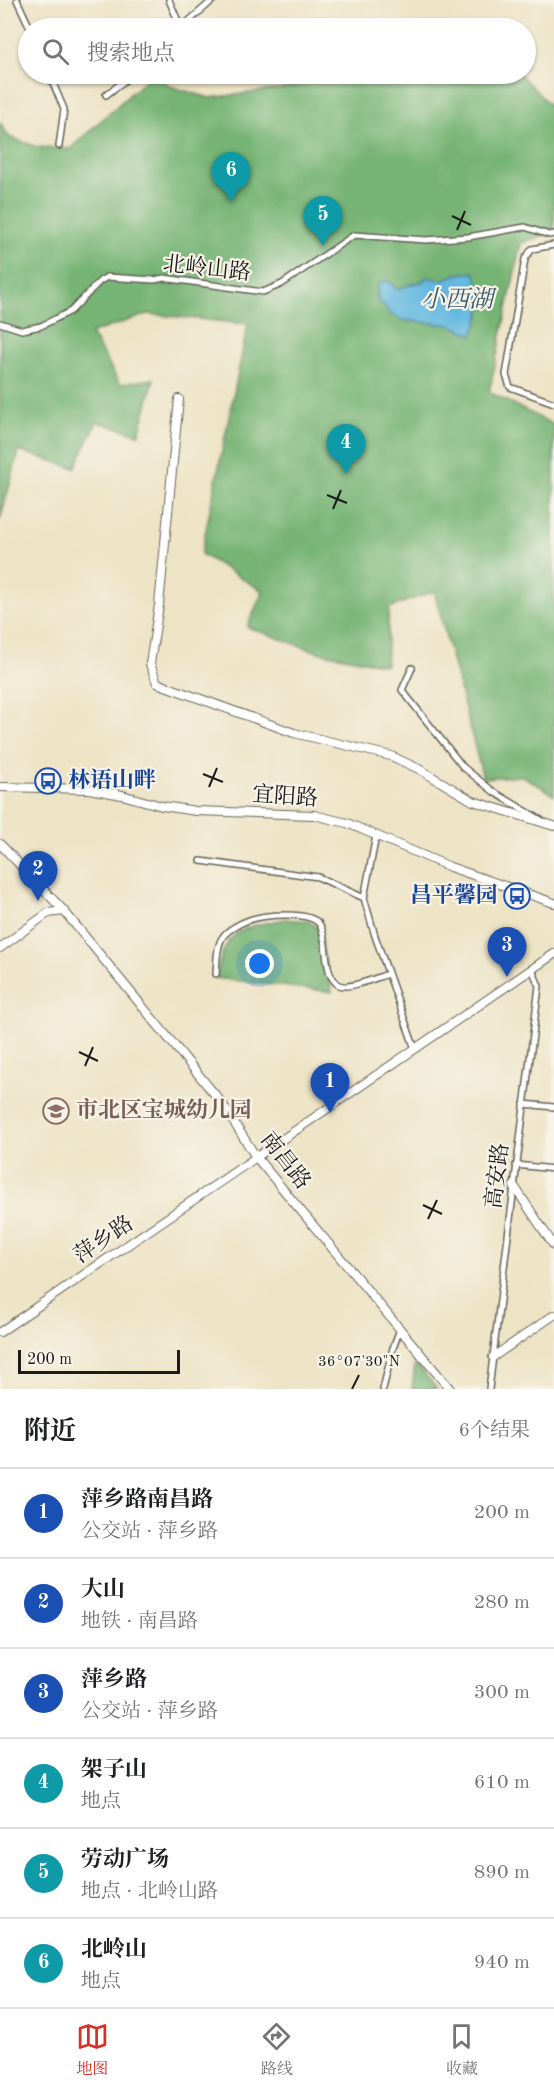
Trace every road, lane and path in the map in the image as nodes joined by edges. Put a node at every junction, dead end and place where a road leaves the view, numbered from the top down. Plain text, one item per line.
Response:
1 (17, 0) edge
2 (169, 0) edge
3 (213, 0) edge
4 (25, 18) edge
5 (177, 18) edge
6 (192, 18) edge
7 (53, 84) edge
8 (120, 84) edge
9 (106, 95) dead end
10 (59, 146) dead end
11 (551, 234) edge
12 (554, 245) edge
13 (0, 323) edge
14 (179, 399) dead end
15 (554, 403) edge
16 (412, 668) dead end
17 (0, 787) edge
18 (552, 825) edge
19 (376, 836) junction
20 (0, 844) edge
21 (201, 861) dead end
22 (364, 898) junction
23 (554, 903) edge
24 (63, 911) junction
25 (0, 948) edge
26 (554, 954) edge
27 (532, 969) junction
28 (216, 974) dead end
29 (388, 974) junction
30 (415, 1049) junction
31 (524, 1104) junction
32 (554, 1107) edge
33 (256, 1157) junction
34 (516, 1165) junction
35 (554, 1169) edge
36 (514, 1186) junction
37 (554, 1246) edge
38 (554, 1315) edge
39 (400, 1329) junction
40 (0, 1332) edge
41 (493, 1357) junction
42 (383, 1389) edge
43 (450, 1389) edge
44 (489, 1389) edge

1 - 4 street
2 - 5 street
3 - 6 street
7 - 10 street
8 - 9 street
11 - 13 street, 北岭山路
12 - 15 street
14 - 18 street
16 - 18 street
17 - 19 street, 宜阳路
19 - 22 street
19 - 23 street, 宜阳路
20 - 24 street, 南昌路
21 - 22 street
22 - 29 street
24 - 25 street
24 - 33 street, 南昌路
26 - 27 street, 萍乡路
27 - 30 street, 萍乡路
27 - 31 street, 高安路
28 - 29 street
29 - 30 street
30 - 33 street, 萍乡路
31 - 32 street
31 - 34 street, 高安路
33 - 39 street, 南昌路
33 - 40 street, 萍乡路
34 - 35 street
34 - 36 street, 高安路
36 - 37 street
36 - 41 street, 高安路
38 - 41 street
39 - 42 street
39 - 43 street, 南昌路
41 - 44 street, 高安路

